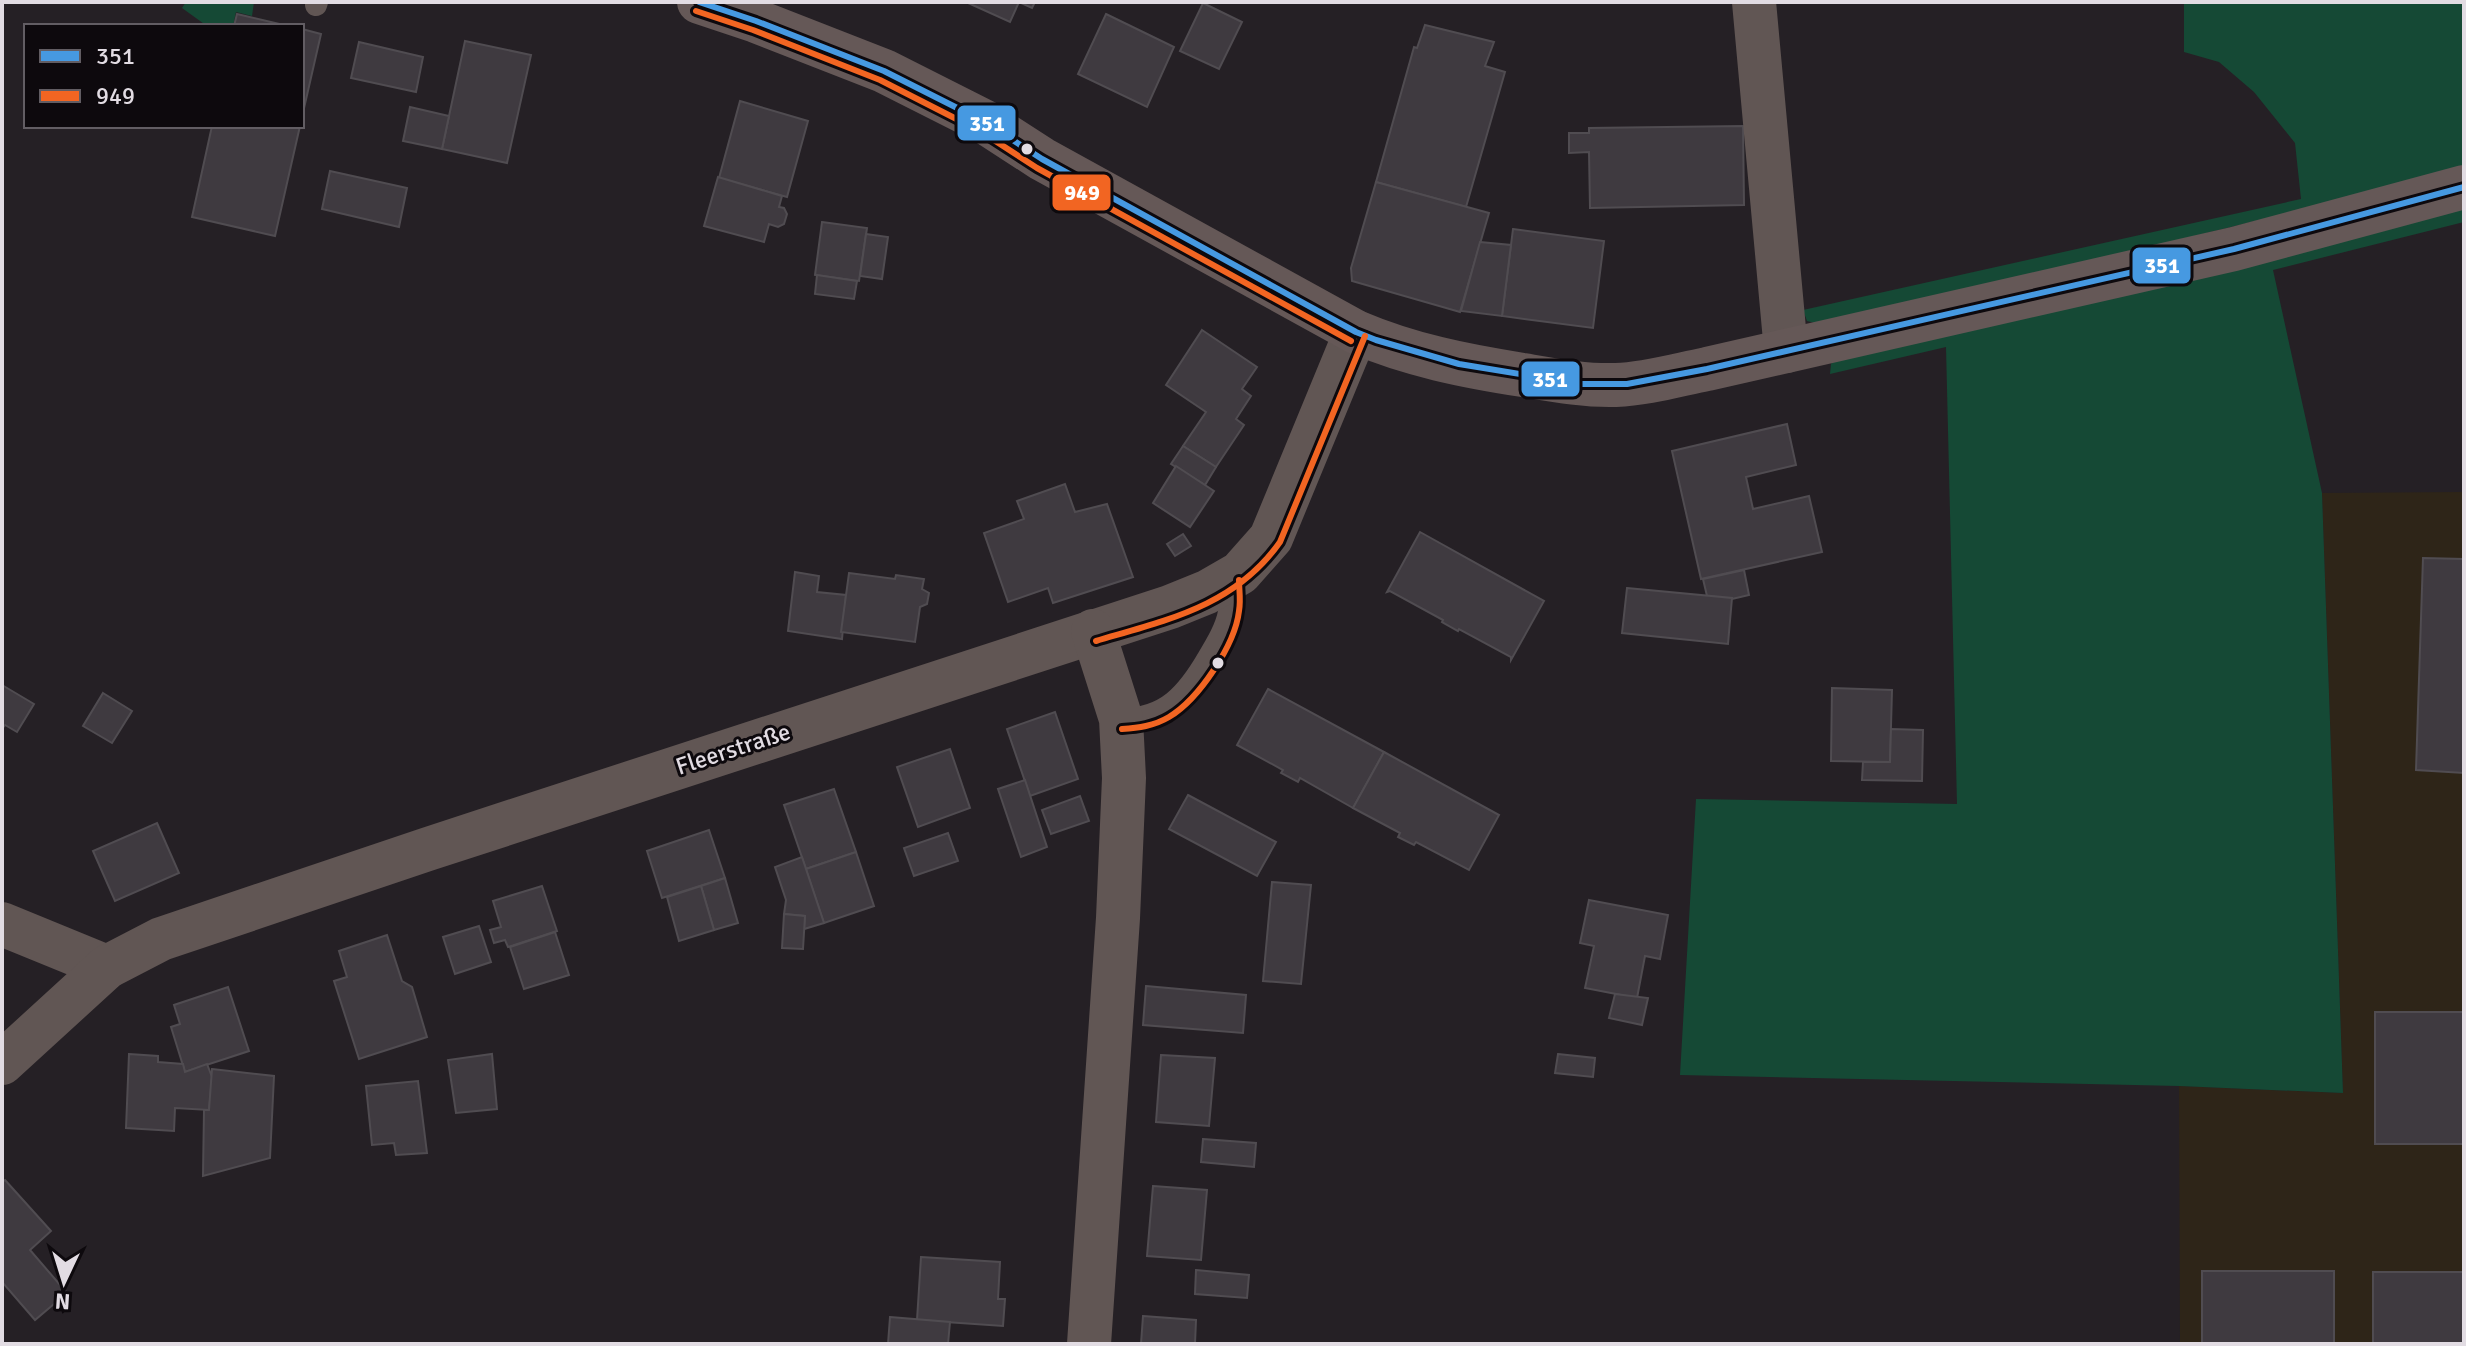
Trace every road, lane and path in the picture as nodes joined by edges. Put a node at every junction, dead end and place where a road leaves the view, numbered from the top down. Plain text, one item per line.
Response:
1 (699, 2) edge
2 (1754, 2) edge
3 (2464, 187) edge
4 (1356, 332) junction
5 (1786, 351) junction
6 (1229, 580) junction
7 (1093, 631) junction
8 (1121, 719) junction
9 (2, 924) edge
10 (107, 967) junction
11 (2, 1063) edge
12 (1089, 1344) edge

1 - 4 street
2 - 5 street
3 - 5 street
4 - 5 street
4 - 6 street, Fleerstraße
6 - 7 street, Fleerstraße
6 - 8 lane
7 - 8 street
7 - 10 street, Fleerstraße
8 - 12 street
9 - 10 street
10 - 11 street, Fleerstraße

